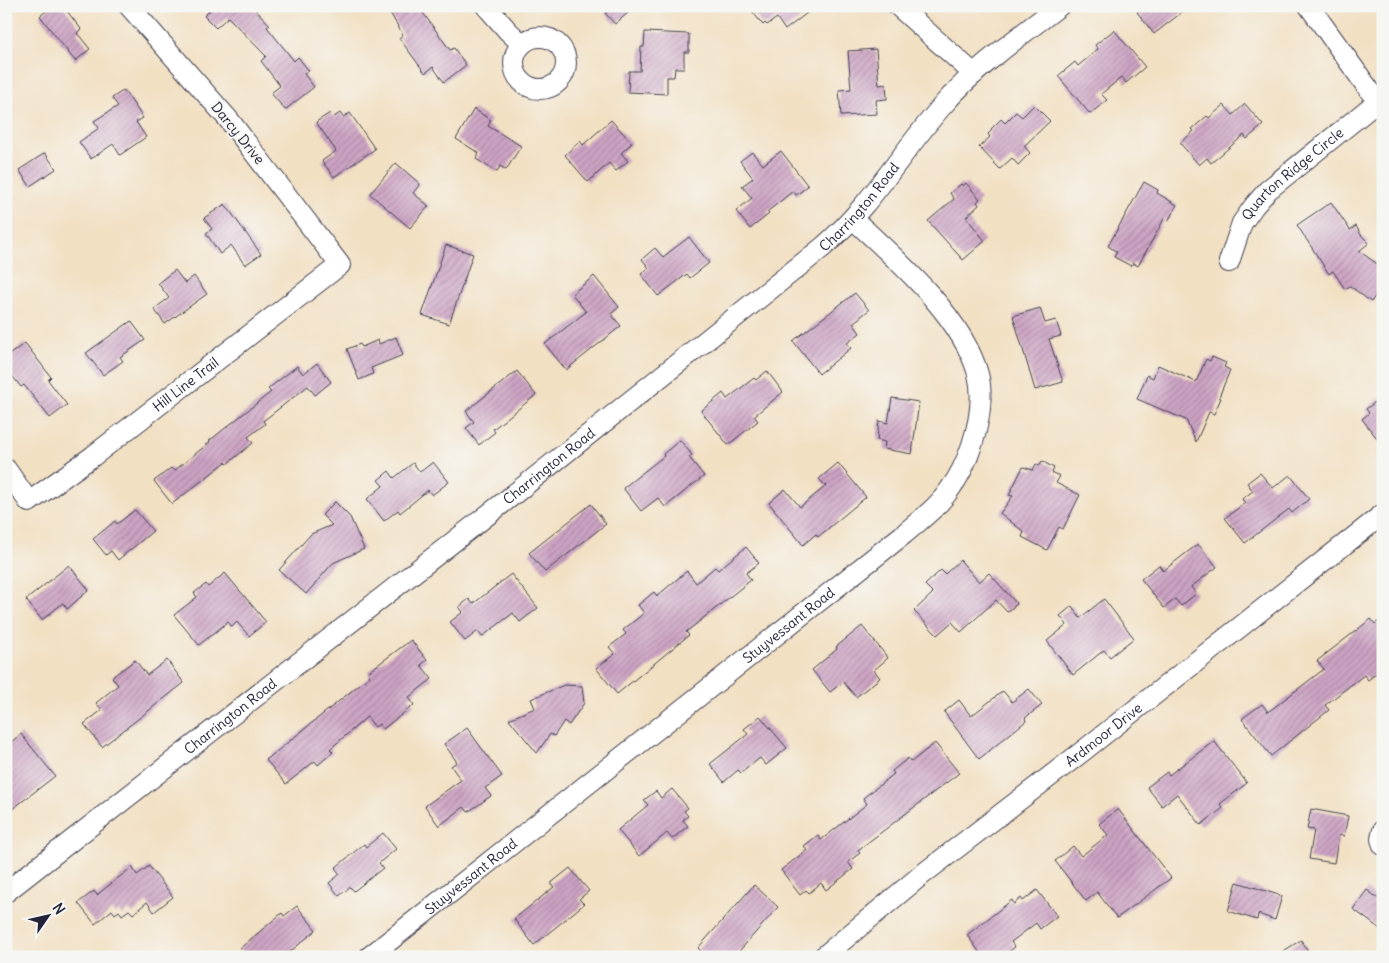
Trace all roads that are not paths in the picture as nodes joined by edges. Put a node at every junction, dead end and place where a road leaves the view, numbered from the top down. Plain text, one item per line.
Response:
1 (129, 6) edge
2 (486, 6) edge
3 (898, 6) edge
4 (1059, 6) edge
5 (1309, 6) edge
6 (522, 44) dead end
7 (974, 74) junction
8 (1380, 105) edge
9 (853, 219) junction
10 (1230, 262) dead end
11 (340, 265) joint
12 (6, 469) edge
13 (1383, 514) edge
14 (1383, 830) edge
15 (1383, 846) edge
16 (6, 892) edge
17 (369, 957) edge
18 (824, 957) edge

1 - 11 street, Darcy Drive
2 - 6 street
3 - 7 street
4 - 7 street, Charrington Road
5 - 8 street
7 - 9 street, Charrington Road
8 - 10 street, Quarton Ridge Circle
9 - 16 street, Charrington Road
9 - 17 street, Stuyvessant Road
11 - 12 street, Hill Line Trail
13 - 18 street, Ardmoor Drive
14 - 15 street

